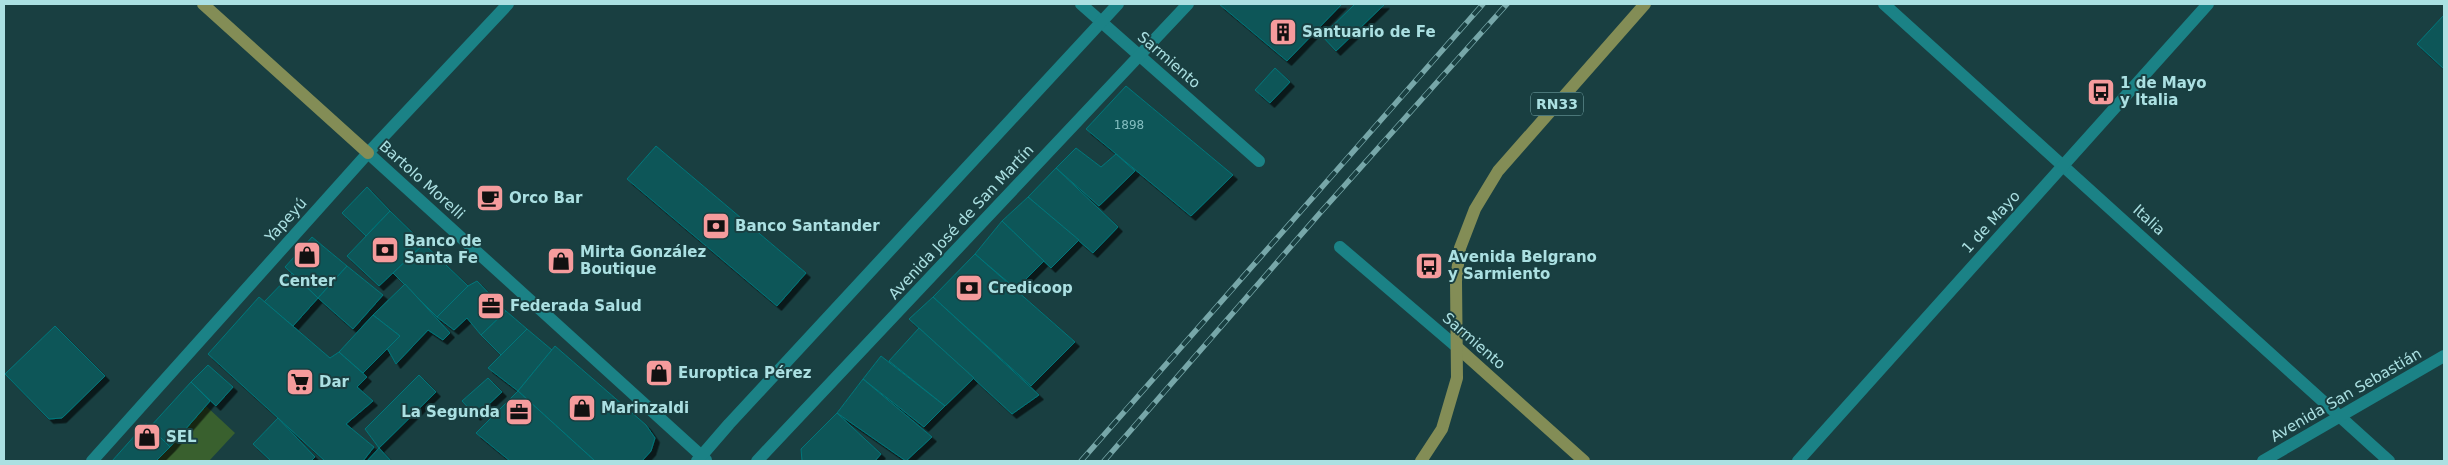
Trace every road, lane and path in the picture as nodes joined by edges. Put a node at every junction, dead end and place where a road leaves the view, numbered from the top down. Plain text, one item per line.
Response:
1 (203, 4) edge
2 (508, 4) edge
3 (1081, 4) edge
4 (1118, 4) edge
5 (1188, 4) edge
6 (1646, 4) edge
7 (1884, 4) edge
8 (2208, 4) edge
9 (1102, 22) junction
10 (1140, 56) junction
11 (368, 153) junction
12 (1259, 161) dead end
13 (2064, 165) junction
14 (1340, 247) dead end
15 (1458, 348) junction
16 (2444, 356) edge
17 (2340, 416) junction
18 (702, 459) edge
19 (92, 461) edge
20 (757, 461) edge
21 (1421, 461) edge
22 (1584, 461) edge
23 (1798, 461) edge
24 (2264, 461) edge
25 (2389, 461) edge

1 - 11 main road, Bartolo Morelli
2 - 11 street, Yapeyú
3 - 9 street, Sarmiento
4 - 9 street
5 - 10 street, Avenida José de San Martín
6 - 15 main road, RN33
7 - 13 street, Italia
8 - 13 street, 1 de Mayo
9 - 10 street, Sarmiento
9 - 18 street
10 - 12 street, Sarmiento
10 - 20 street, Avenida José de San Martín
11 - 18 street, Bartolo Morelli
11 - 19 street, Yapeyú
13 - 17 street, Italia
13 - 23 street, 1 de Mayo
14 - 15 street, Sarmiento
15 - 21 main road, RN33
15 - 22 main road, Sarmiento
16 - 17 street, Avenida San Sebastián
17 - 24 street, Avenida San Sebastián
17 - 25 street, Italia

